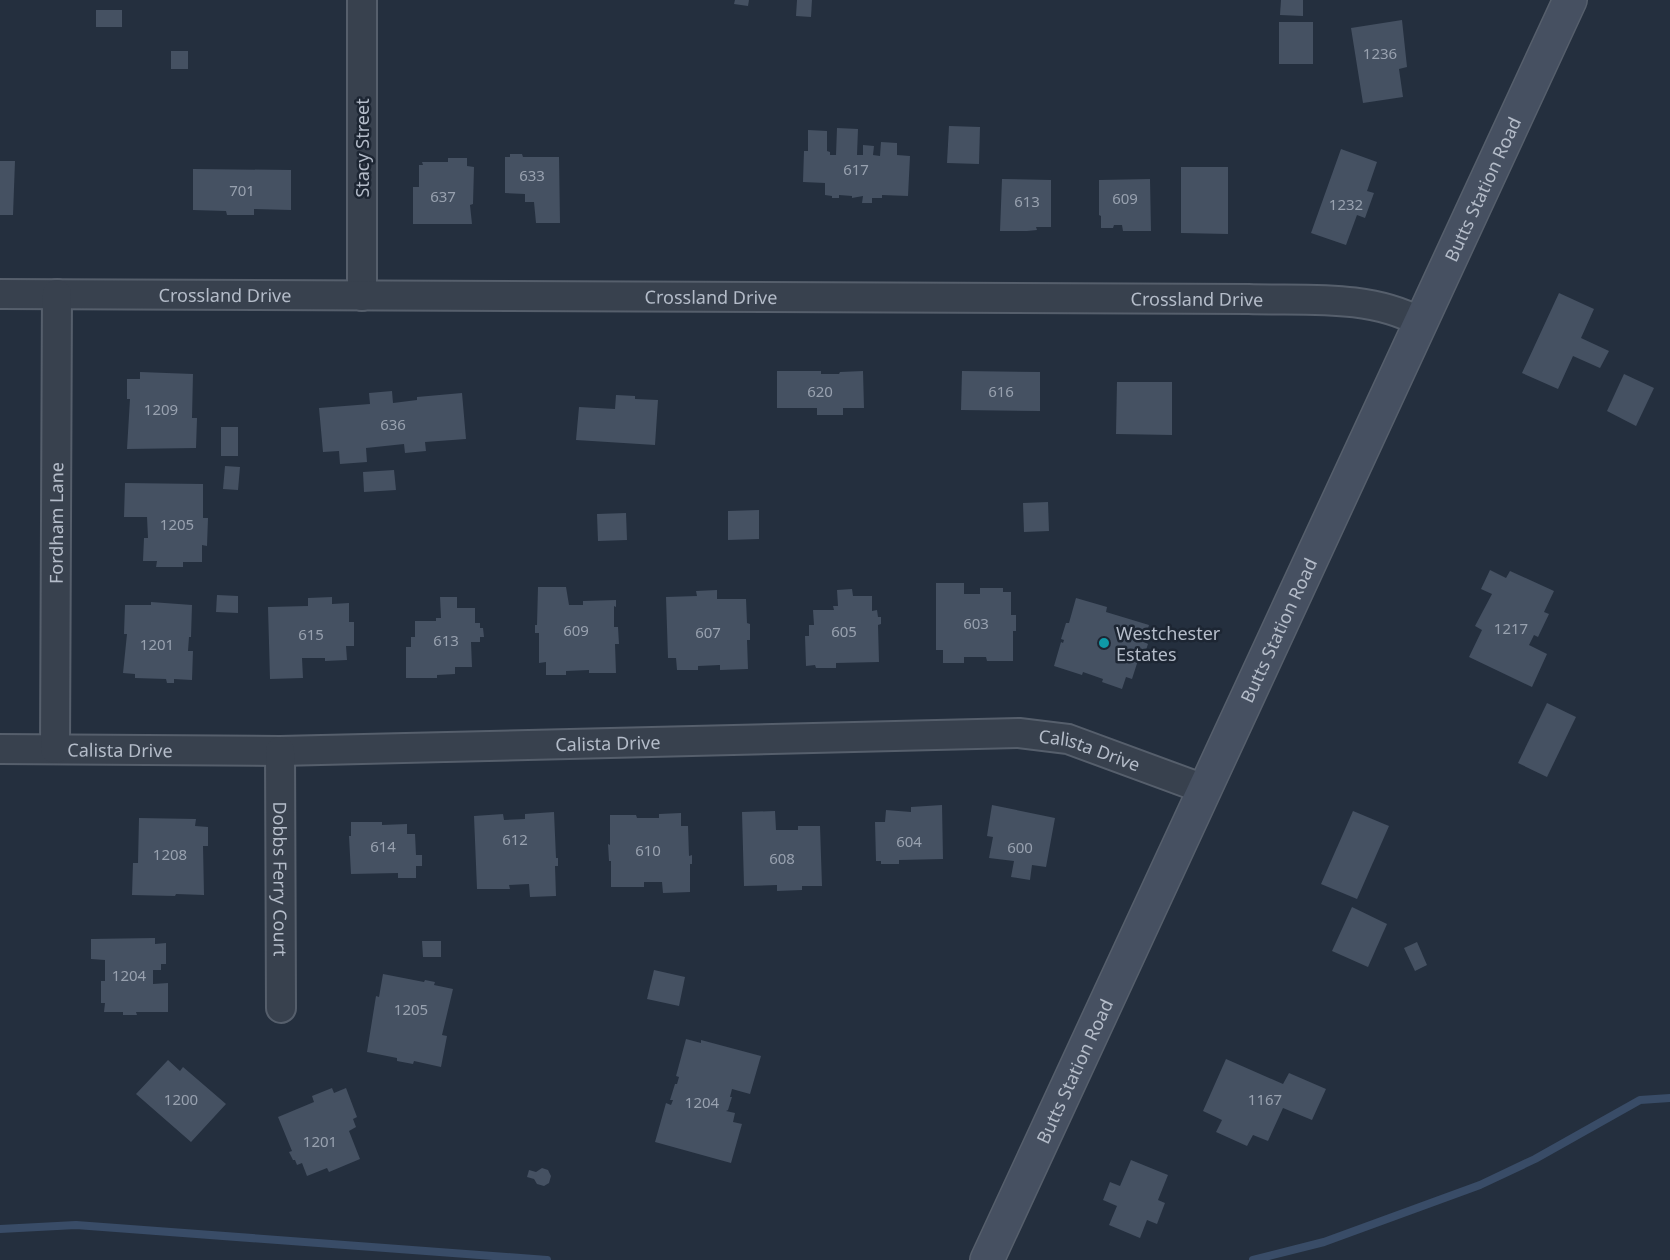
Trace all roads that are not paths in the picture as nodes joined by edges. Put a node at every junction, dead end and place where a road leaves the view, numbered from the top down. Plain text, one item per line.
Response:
1 (362, 0) edge
2 (1570, 0) edge
3 (0, 294) edge
4 (57, 294) junction
5 (362, 296) junction
6 (1420, 322) junction
7 (0, 749) edge
8 (55, 749) junction
9 (280, 751) junction
10 (1204, 789) junction
11 (281, 1008) dead end
12 (987, 1260) edge

1 - 5 street, Stacy Street
2 - 6 main road, Butts Station Road
3 - 4 street, Crossland Drive
4 - 5 street, Crossland Drive
4 - 8 street, Fordham Lane
5 - 6 street, Crossland Drive
6 - 10 main road, Butts Station Road
7 - 8 street, Calista Drive
8 - 9 street, Calista Drive
9 - 10 street, Calista Drive
9 - 11 street, Dobbs Ferry Court
10 - 12 main road, Butts Station Road

